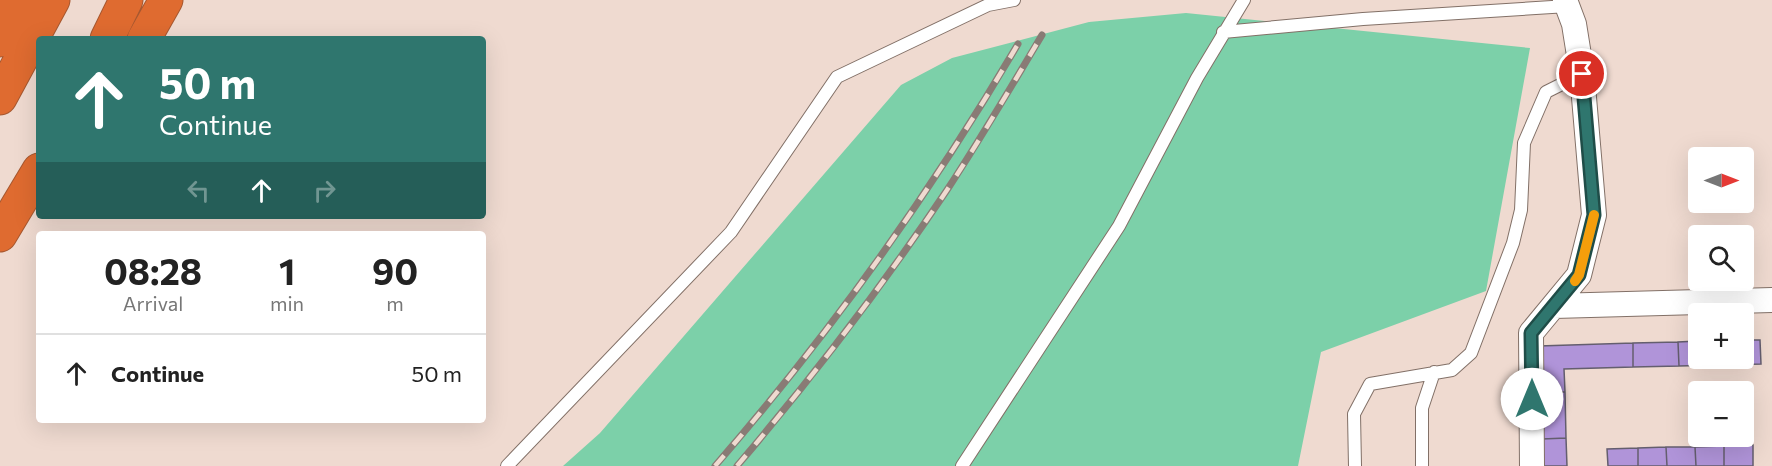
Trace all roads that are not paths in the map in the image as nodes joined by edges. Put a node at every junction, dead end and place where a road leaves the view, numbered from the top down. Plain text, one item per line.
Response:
1 (18, 0) edge
2 (53, 0) edge
3 (126, 0) edge
4 (166, 0) edge
5 (1014, 0) edge
6 (1244, 0) edge
7 (1569, 10) edge
8 (1224, 32) junction
9 (108, 36) edge
10 (146, 36) edge
11 (0, 40) edge
12 (1582, 74) junction
13 (0, 98) edge
14 (36, 175) edge
15 (0, 234) edge
16 (1772, 300) edge
17 (1554, 306) junction
18 (1434, 372) junction
19 (507, 466) edge
20 (962, 466) edge
21 (1355, 466) edge
22 (1422, 466) edge
23 (1532, 466) edge

1 - 11 highway
2 - 13 highway
3 - 9 highway
4 - 10 highway
5 - 19 lane
6 - 8 lane
7 - 8 lane
7 - 12 street
8 - 20 lane
12 - 17 street
12 - 18 lane
14 - 15 highway
16 - 17 street
17 - 23 street
18 - 21 lane
18 - 22 lane

